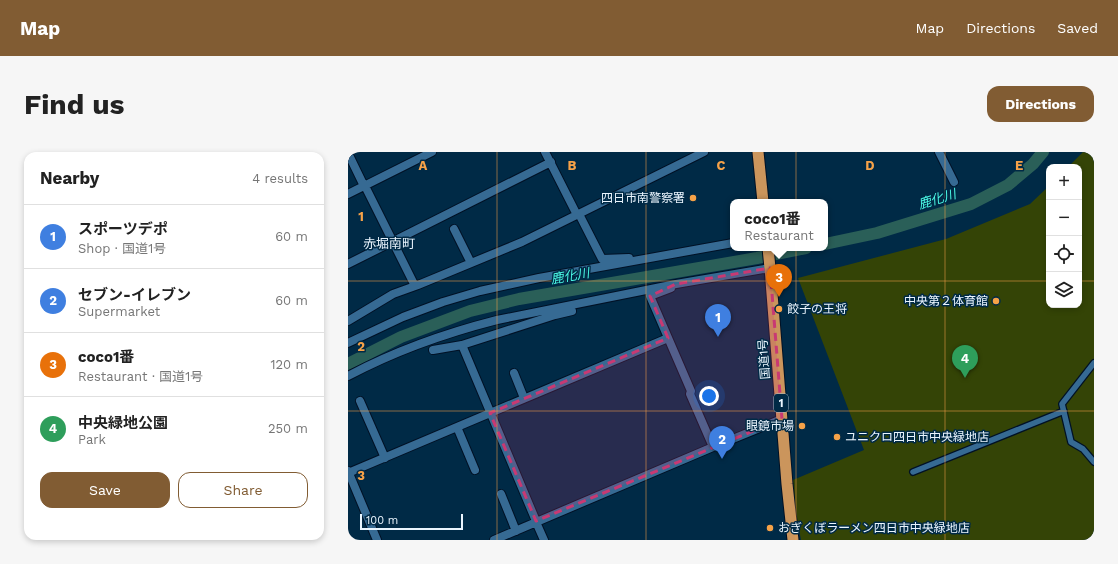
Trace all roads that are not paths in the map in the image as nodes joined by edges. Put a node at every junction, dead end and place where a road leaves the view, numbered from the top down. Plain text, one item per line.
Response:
1 (432, 152) edge
2 (545, 152) edge
3 (704, 152) edge
4 (758, 152) edge
5 (939, 152) edge
6 (348, 153) edge
7 (551, 162) junction
8 (954, 182) dead end
9 (365, 186) junction
10 (348, 194) edge
11 (763, 199) edge
12 (578, 214) junction
13 (454, 229) dead end
14 (393, 242) junction
15 (730, 244) edge
16 (768, 251) edge
17 (636, 261) junction
18 (348, 264) edge
19 (471, 264) junction
20 (770, 267) junction
21 (676, 284) junction
22 (415, 286) junction
23 (572, 312) dead end
24 (348, 321) edge
25 (668, 338) junction
26 (348, 343) edge
27 (462, 345) junction
28 (433, 350) dead end
29 (1094, 363) edge
30 (514, 373) dead end
31 (348, 376) edge
32 (524, 398) junction
33 (360, 401) dead end
34 (1064, 411) junction
35 (490, 413) junction
36 (782, 419) junction
37 (457, 427) junction
38 (713, 446) junction
39 (385, 458) junction
40 (1094, 462) edge
41 (475, 470) dead end
42 (348, 472) edge
43 (913, 472) dead end
44 (500, 494) dead end
45 (536, 522) junction
46 (516, 530) junction
47 (377, 540) edge
48 (494, 540) edge
49 (544, 540) edge
50 (793, 540) edge

1 - 9 street
2 - 7 street
3 - 12 street
4 - 11 highway
5 - 8 street
6 - 9 street
7 - 12 street
7 - 14 street
9 - 10 street
9 - 14 street
12 - 17 street
12 - 19 street
13 - 19 street
14 - 18 street
14 - 22 street
15 - 17 street
16 - 20 highway, 国道1号 / 1
17 - 26 street
19 - 22 street
20 - 21 street
20 - 36 highway, 国道1号 / 1
21 - 25 street
21 - 31 street
22 - 24 street
23 - 27 street
25 - 32 street
25 - 38 street
27 - 28 street
27 - 35 street
29 - 34 street
30 - 32 street
32 - 35 street
33 - 39 street
34 - 40 street
34 - 43 street
35 - 37 street
35 - 45 street
36 - 38 street
36 - 50 highway, 国道1号 / 1
37 - 39 street
37 - 41 street
38 - 45 street
39 - 42 street
42 - 47 street
44 - 46 street
45 - 46 street
45 - 49 street
46 - 48 street

